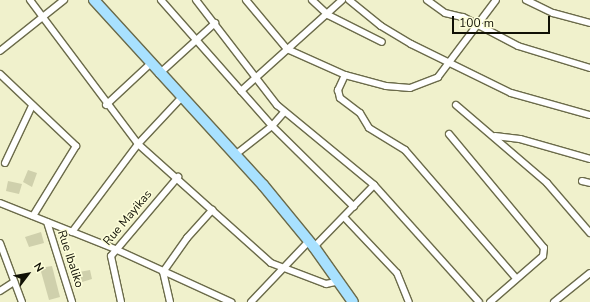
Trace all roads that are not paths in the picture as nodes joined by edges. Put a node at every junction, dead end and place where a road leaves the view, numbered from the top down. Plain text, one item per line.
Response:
1 (30, 0) edge
2 (64, 0) edge
3 (94, 0) edge
4 (161, 0) edge
5 (196, 0) edge
6 (246, 0) edge
7 (312, 0) edge
8 (342, 0) edge
9 (349, 0) edge
10 (427, 0) edge
11 (496, 0) edge
12 (526, 0) edge
13 (328, 15) junction
14 (42, 18) junction
15 (215, 23) junction
16 (590, 23) edge
17 (477, 25) junction
18 (197, 39) junction
19 (382, 42) dead end
20 (287, 49) junction
21 (0, 51) edge
22 (450, 63) junction
23 (150, 64) junction
24 (590, 68) edge
25 (0, 74) edge
26 (159, 74) junction
27 (344, 75) junction
28 (256, 77) junction
29 (241, 91) junction
30 (182, 97) junction
31 (106, 105) junction
32 (456, 105) dead end
33 (32, 106) junction
34 (284, 112) junction
35 (590, 115) edge
36 (272, 126) junction
37 (449, 134) dead end
38 (494, 136) junction
39 (138, 144) junction
40 (235, 155) junction
41 (590, 159) edge
42 (5, 163) dead end
43 (178, 177) junction
44 (582, 181) dead end
45 (590, 183) edge
46 (374, 185) junction
47 (0, 203) edge
48 (354, 207) junction
49 (212, 210) junction
50 (33, 216) junction
51 (344, 217) junction
52 (47, 222) junction
53 (72, 232) junction
54 (590, 233) edge
55 (0, 243) edge
56 (312, 244) junction
57 (115, 249) junction
58 (283, 269) junction
59 (163, 272) junction
60 (590, 273) edge
61 (516, 278) junction
62 (340, 281) junction
63 (14, 282) junction
64 (0, 292) edge
65 (218, 299) edge
66 (22, 302) edge
67 (72, 302) edge
68 (121, 302) edge
69 (170, 302) edge
70 (231, 302) edge
71 (251, 302) edge
72 (353, 302) edge
73 (409, 302) edge
74 (479, 302) edge
75 (490, 302) edge
76 (554, 302) edge

1 - 14 street
2 - 14 street
3 - 23 main road
4 - 18 street
5 - 15 street
6 - 20 street
7 - 13 street
8 - 13 street
9 - 22 street
10 - 17 street
11 - 17 street
12 - 16 street
13 - 19 street
13 - 20 street
14 - 21 street
14 - 31 street
15 - 18 street
15 - 28 street
17 - 22 street
17 - 24 street
18 - 26 street
18 - 29 street
20 - 27 street
20 - 28 street
22 - 27 street
22 - 35 street
23 - 26 main road
23 - 31 street
25 - 33 street
26 - 30 main road
27 - 61 street
28 - 29 street
28 - 34 street
29 - 36 street
30 - 39 street
30 - 40 main road
31 - 39 street
32 - 38 street
33 - 42 street
33 - 50 street
34 - 36 street
34 - 46 street
36 - 40 street
36 - 48 street
37 - 61 street
38 - 41 street
38 - 54 street
39 - 43 street
39 - 53 street
40 - 56 main road
43 - 49 street
43 - 57 street, Rue Mayikas
44 - 45 street
46 - 48 street
46 - 74 street
47 - 50 street
48 - 51 street
49 - 58 street
49 - 59 street
50 - 52 street
51 - 56 street
51 - 73 street
52 - 53 street
52 - 67 street, Rue Ibaliko
53 - 57 street
55 - 63 street
56 - 58 street
56 - 62 main road
57 - 59 street
57 - 68 street, Rue Mayikas
58 - 62 street
58 - 71 street
59 - 65 street
59 - 69 street
60 - 76 street
61 - 75 street
62 - 72 main road
63 - 64 street
63 - 66 street
65 - 70 street

